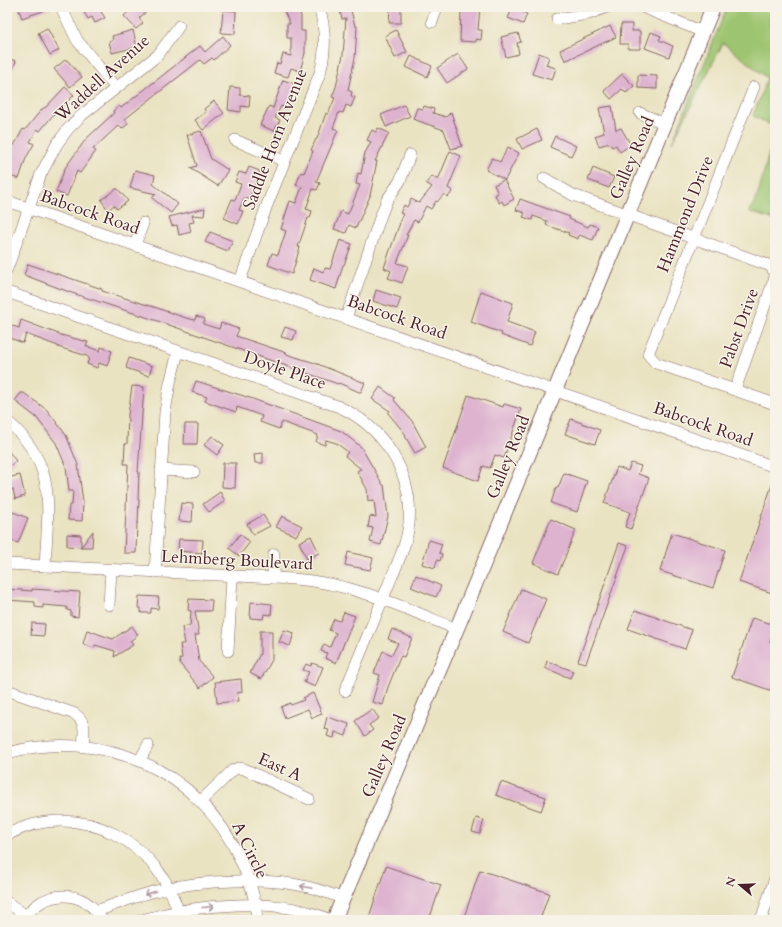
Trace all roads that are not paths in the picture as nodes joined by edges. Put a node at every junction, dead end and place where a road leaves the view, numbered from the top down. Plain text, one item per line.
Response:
1 (60, 7) edge
2 (319, 7) edge
3 (437, 7) edge
4 (606, 7) edge
5 (642, 7) edge
6 (713, 7) edge
7 (557, 19) dead end
8 (432, 22) dead end
9 (179, 26) dead end
10 (703, 32) junction
11 (115, 87) junction
12 (754, 87) dead end
13 (640, 113) dead end
14 (665, 124) junction
15 (235, 140) dead end
16 (410, 155) dead end
17 (284, 161) junction
18 (544, 178) dead end
19 (7, 201) edge
20 (29, 208) junction
21 (627, 215) junction
22 (143, 223) dead end
23 (693, 239) junction
24 (135, 245) junction
25 (7, 269) edge
26 (774, 272) edge
27 (240, 281) junction
28 (7, 292) edge
29 (346, 318) junction
30 (178, 352) junction
31 (554, 390) junction
32 (735, 390) junction
33 (775, 404) edge
34 (7, 421) edge
35 (775, 467) edge
36 (161, 470) junction
37 (194, 472) dead end
38 (274, 554) dead end
39 (7, 564) edge
40 (44, 566) junction
41 (111, 570) junction
42 (155, 572) junction
43 (232, 577) junction
44 (273, 578) junction
45 (383, 599) junction
46 (109, 605) dead end
47 (456, 629) junction
48 (228, 651) dead end
49 (7, 690) edge
50 (345, 690) dead end
51 (148, 745) dead end
52 (83, 746) junction
53 (7, 753) edge
54 (140, 760) junction
55 (309, 799) dead end
56 (200, 801) junction
57 (7, 835) edge
58 (775, 878) edge
59 (249, 882) junction
60 (170, 888) junction
61 (343, 899) junction
62 (7, 902) edge
63 (255, 906) junction
64 (99, 915) edge
65 (179, 916) edge
66 (25, 918) edge
67 (142, 920) edge
68 (257, 920) edge
69 (330, 920) edge
70 (334, 920) edge
71 (761, 920) edge

1 - 11 street
2 - 17 street, Saddle Horn Avenue
3 - 8 street
4 - 7 street
5 - 10 street
6 - 10 main road, Galley Road
9 - 11 street, Waddell Avenue
10 - 14 main road, Galley Road
11 - 20 street, Waddell Avenue
12 - 23 street, Hammond Drive
13 - 14 street
14 - 21 main road, Galley Road
15 - 17 street
16 - 29 street
17 - 27 street, Saddle Horn Avenue
18 - 21 street
19 - 20 street, Babcock Road
20 - 24 street, Babcock Road
20 - 25 street, Waddell Avenue
21 - 23 street
21 - 31 main road, Galley Road
22 - 24 street
23 - 26 street
23 - 32 street, Hammond Drive
24 - 27 street, Babcock Road
26 - 32 street, Pabst Drive
27 - 29 street, Babcock Road
28 - 30 street, Doyle Place
29 - 31 street, Babcock Road
30 - 36 street
30 - 45 street, Doyle Place
31 - 35 street, Babcock Road
31 - 47 main road, Galley Road
32 - 33 street
34 - 40 street
36 - 37 street
36 - 42 street
38 - 44 street
39 - 40 street, Lehmberg Boulevard
40 - 41 street, Lehmberg Boulevard
41 - 42 street, Lehmberg Boulevard
41 - 46 street
42 - 43 street, Lehmberg Boulevard
43 - 44 street, Lehmberg Boulevard
43 - 48 street
44 - 45 street, Lehmberg Boulevard
45 - 47 street, Lehmberg Boulevard
45 - 50 street, Doyle Place
47 - 61 main road, Galley Road
49 - 52 street
51 - 54 street
52 - 53 street, A Circle
52 - 54 street, A Circle
54 - 56 street, A Circle
55 - 56 street, East A
56 - 59 street, A Circle
57 - 60 street
58 - 71 street
59 - 60 street
61 -> 59 street
59 - 63 street, A Circle
60 -> 64 street
60 - 65 street
61 - 70 main road, Galley Road
62 - 66 street
65 -> 63 street
63 - 68 street, A Circle
63 - 69 street
64 - 66 street
65 - 67 street

